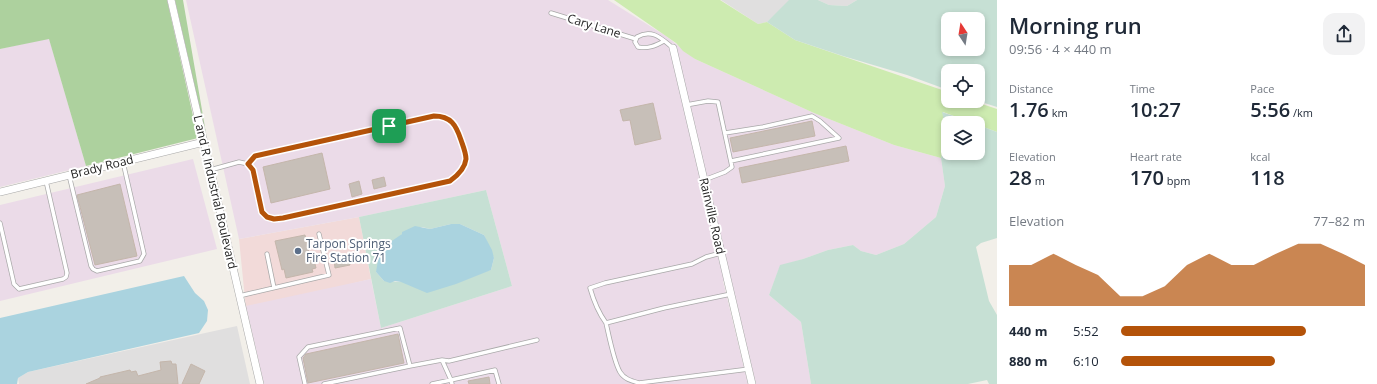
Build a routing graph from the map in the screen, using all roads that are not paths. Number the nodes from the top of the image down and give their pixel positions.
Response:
1 (171, 0) edge
2 (551, 13) dead end
3 (636, 39) junction
4 (664, 41) junction
5 (673, 48) joint
6 (686, 105) junction
7 (725, 133) junction
8 (204, 142) junction
9 (731, 161) junction
10 (123, 162) junction
11 (248, 164) junction
12 (210, 170) junction
13 (69, 175) junction
14 (46, 180) junction
15 (704, 180) junction
16 (0, 192) edge
17 (0, 223) edge
18 (319, 234) dead end
19 (721, 253) junction
20 (267, 254) dead end
21 (274, 288) junction
22 (731, 294) junction
23 (239, 296) junction
24 (606, 323) junction
25 (537, 340) dead end
26 (442, 360) junction
27 (410, 366) junction
28 (749, 369) junction
29 (451, 382) edge
30 (260, 384) edge
31 (305, 384) edge
32 (324, 384) edge
33 (432, 384) edge
34 (499, 384) edge
35 (752, 384) edge

1 - 8 street, L and R Industrial Boulevard
2 - 3 lane, Cary Lane
3 - 4 lane
3 - 4 lane
4 - 5 lane
5 - 6 street, Rainville Road
6 - 7 lane
6 - 15 street, Rainville Road
7 - 9 lane
7 - 9 lane
8 - 10 street, Brady Road
8 - 12 street, L and R Industrial Boulevard
9 - 15 lane
10 - 13 street, Brady Road
10 - 13 lane
11 - 11 lane
11 - 12 lane
12 - 23 street, L and R Industrial Boulevard
13 - 14 street, Brady Road
14 - 16 street, Brady Road
14 - 17 lane
15 - 19 street, Rainville Road
18 - 21 lane
19 - 22 street, Rainville Road
19 - 24 lane
20 - 21 lane
21 - 23 lane
22 - 24 lane
22 - 28 street, Rainville Road
23 - 30 street, L and R Industrial Boulevard
24 - 28 lane
25 - 26 lane
26 - 27 lane
26 - 29 lane
27 - 31 lane
27 - 32 lane
28 - 35 street, Rainville Road
29 - 33 lane
29 - 34 lane

